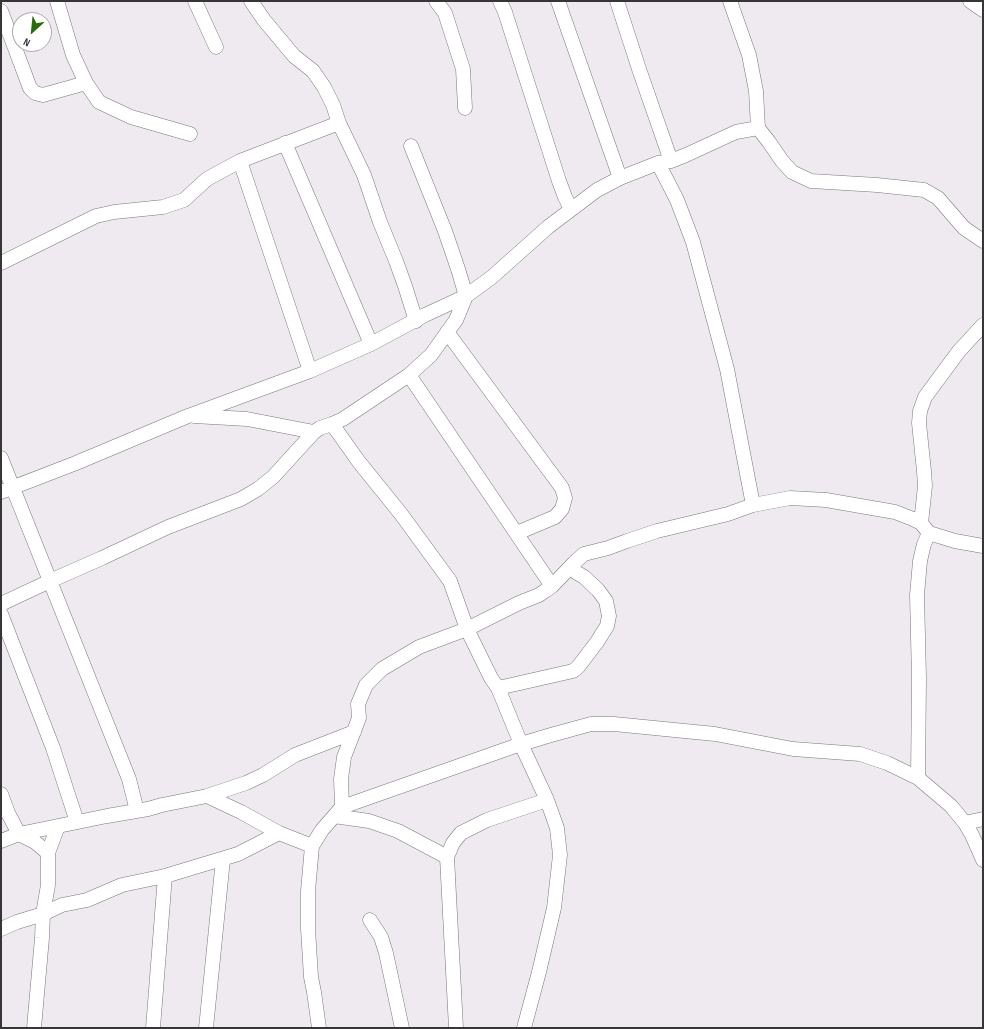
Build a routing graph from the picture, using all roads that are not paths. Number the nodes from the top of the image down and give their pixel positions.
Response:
1 (57, 1) edge
2 (195, 1) edge
3 (251, 1) edge
4 (436, 1) edge
5 (500, 1) edge
6 (558, 1) edge
7 (617, 1) edge
8 (730, 1) edge
9 (970, 1) edge
10 (983, 10) edge
11 (1, 11) edge
12 (216, 47) dead end
13 (86, 83) junction
14 (465, 108) dead end
15 (339, 123) junction
16 (758, 128) junction
17 (190, 134) dead end
18 (285, 143) junction
19 (411, 146) dead end
20 (240, 161) junction
21 (664, 162) junction
22 (620, 178) junction
23 (571, 209) junction
24 (983, 241) edge
25 (1, 263) edge
26 (466, 296) junction
27 (416, 321) junction
28 (983, 325) edge
29 (447, 332) junction
30 (371, 344) junction
31 (310, 371) junction
32 (409, 375) junction
33 (188, 416) junction
34 (332, 424) junction
35 (314, 432) junction
36 (1, 458) edge
37 (7, 490) edge
38 (753, 505) junction
39 (925, 528) junction
40 (517, 533) junction
41 (983, 546) edge
42 (569, 568) junction
43 (50, 581) junction
44 (552, 586) junction
45 (1, 604) edge
46 (1, 614) edge
47 (467, 629) junction
48 (498, 688) junction
49 (354, 732) junction
50 (521, 744) junction
51 (918, 778) junction
52 (1, 794) edge
53 (207, 796) junction
54 (547, 800) junction
55 (137, 811) junction
56 (338, 812) junction
57 (983, 820) edge
58 (77, 822) junction
59 (965, 823) junction
60 (58, 826) junction
61 (278, 833) junction
62 (19, 834) junction
63 (1, 841) edge
64 (312, 846) junction
65 (48, 853) junction
66 (447, 857) junction
67 (223, 859) junction
68 (983, 860) edge
69 (164, 876) junction
70 (42, 914) junction
71 (370, 920) dead end
72 (1, 928) edge
73 (34, 1028) edge
74 (153, 1028) edge
75 (206, 1028) edge
76 (319, 1028) edge
77 (402, 1028) edge
78 (456, 1028) edge
79 (524, 1028) edge

1 - 13 street
2 - 12 street
3 - 15 street
4 - 14 street
5 - 23 street
6 - 22 street
7 - 21 street
8 - 16 street
9 - 10 street
11 - 13 street
13 - 17 street
15 - 18 street
15 - 27 street
16 - 21 street
16 - 24 street
18 - 20 street
18 - 30 street
19 - 26 street
20 - 25 street
20 - 31 street
21 - 22 street
21 - 38 street
22 - 23 street
23 - 26 street
26 - 27 street
26 - 29 street
27 - 30 street
28 - 39 street
29 - 32 street
29 - 40 street
30 - 31 street
31 - 33 street
32 - 34 street
32 - 40 street
33 - 35 street
33 - 37 street
34 - 35 street
34 - 47 street
35 - 43 street
36 - 37 street
37 - 43 street
38 - 39 street
38 - 42 street
39 - 41 street
39 - 51 street
40 - 44 street
42 - 44 street
42 - 48 street
43 - 45 street
43 - 55 street
44 - 47 street
46 - 58 street
47 - 48 street
47 - 49 street
48 - 50 street
49 - 53 street
49 - 56 street
50 - 51 street
50 - 54 street
50 - 56 street
51 - 59 street
52 - 62 street
53 - 55 street
53 - 61 street
54 - 66 street
54 - 79 street
55 - 58 street
56 - 64 street
56 - 66 street
57 - 59 street
58 - 60 street
59 - 68 street
60 - 62 street
60 - 65 street
61 - 64 street
61 - 67 street
62 - 63 street
62 - 65 street
64 - 76 street
65 - 70 street
66 - 78 street
67 - 69 street
67 - 75 street
69 - 70 street
69 - 74 street
70 - 72 street
70 - 73 street
71 - 77 street

